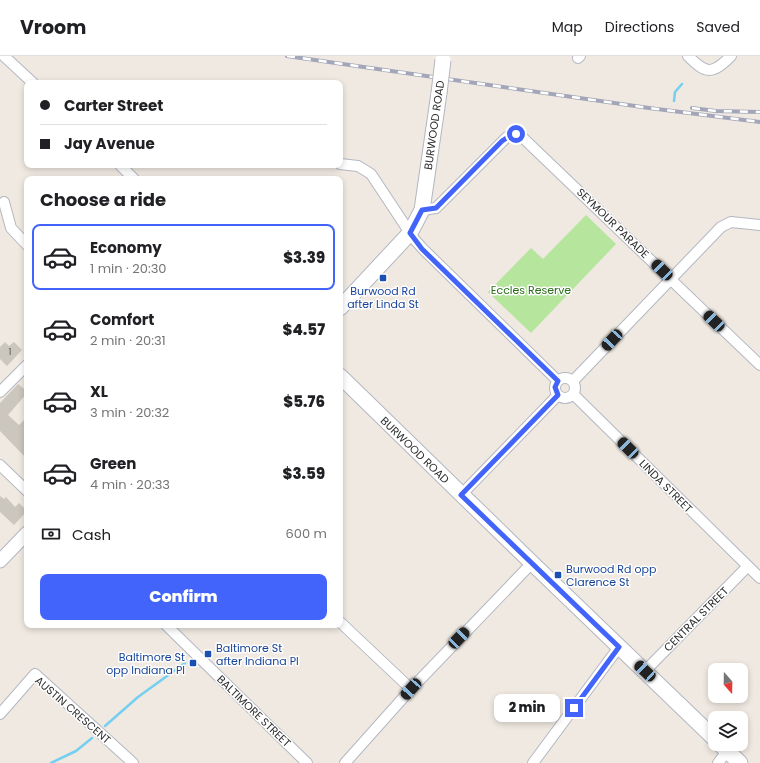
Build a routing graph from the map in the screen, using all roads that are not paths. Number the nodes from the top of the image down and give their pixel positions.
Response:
1 (4, 56) edge
2 (688, 56) edge
3 (730, 56) edge
4 (444, 58) edge
5 (29, 80) edge
6 (343, 164) edge
7 (123, 168) edge
8 (131, 176) edge
9 (4, 202) dead end
10 (422, 210) junction
11 (760, 225) edge
12 (410, 233) junction
13 (24, 242) edge
14 (670, 278) junction
15 (343, 305) edge
16 (760, 365) edge
17 (24, 368) edge
18 (343, 379) edge
19 (558, 381) junction
20 (573, 381) junction
21 (0, 392) edge
22 (573, 394) junction
23 (558, 395) junction
24 (0, 465) edge
25 (24, 488) edge
26 (461, 495) junction
27 (24, 536) edge
28 (0, 561) edge
29 (532, 563) junction
30 (748, 566) junction
31 (760, 578) edge
32 (343, 625) edge
33 (169, 628) edge
34 (619, 647) junction
35 (645, 671) junction
36 (411, 689) junction
37 (0, 714) edge
38 (708, 732) edge
39 (723, 751) edge
40 (727, 751) edge
41 (133, 763) edge
42 (307, 763) edge
43 (345, 763) edge
44 (533, 763) edge
45 (718, 763) edge
46 (740, 763) edge

1 - 5 street
2 - 3 street
4 - 10 main road, BURWOOD ROAD, bridge
6 - 12 street
7 - 8 street
9 - 13 street
10 - 12 main road, BURWOOD ROAD
10 - 14 street, SEYMOUR PARADE
11 - 14 street
12 - 15 main road, BURWOOD ROAD
12 - 19 street
14 - 16 street, SEYMOUR PARADE
14 - 20 street
17 - 21 street
18 - 26 main road, BURWOOD ROAD
19 - 20 street
19 - 23 street
20 - 22 street
22 - 23 street
22 - 30 street, LINDA STREET
23 - 26 street
24 - 25 street
26 - 29 main road, BURWOOD ROAD
27 - 28 street
29 - 34 main road, BURWOOD ROAD
29 - 36 street
30 - 31 street, LINDA STREET
30 - 35 street, CENTRAL STREET
32 - 36 street
33 - 42 street, BALTIMORE STREET
34 - 35 main road, BURWOOD ROAD
34 - 44 street
35 - 38 main road, BURWOOD ROAD
36 - 43 street
37 - 41 street, AUSTIN CRESCENT
39 - 45 street
40 - 46 main road

